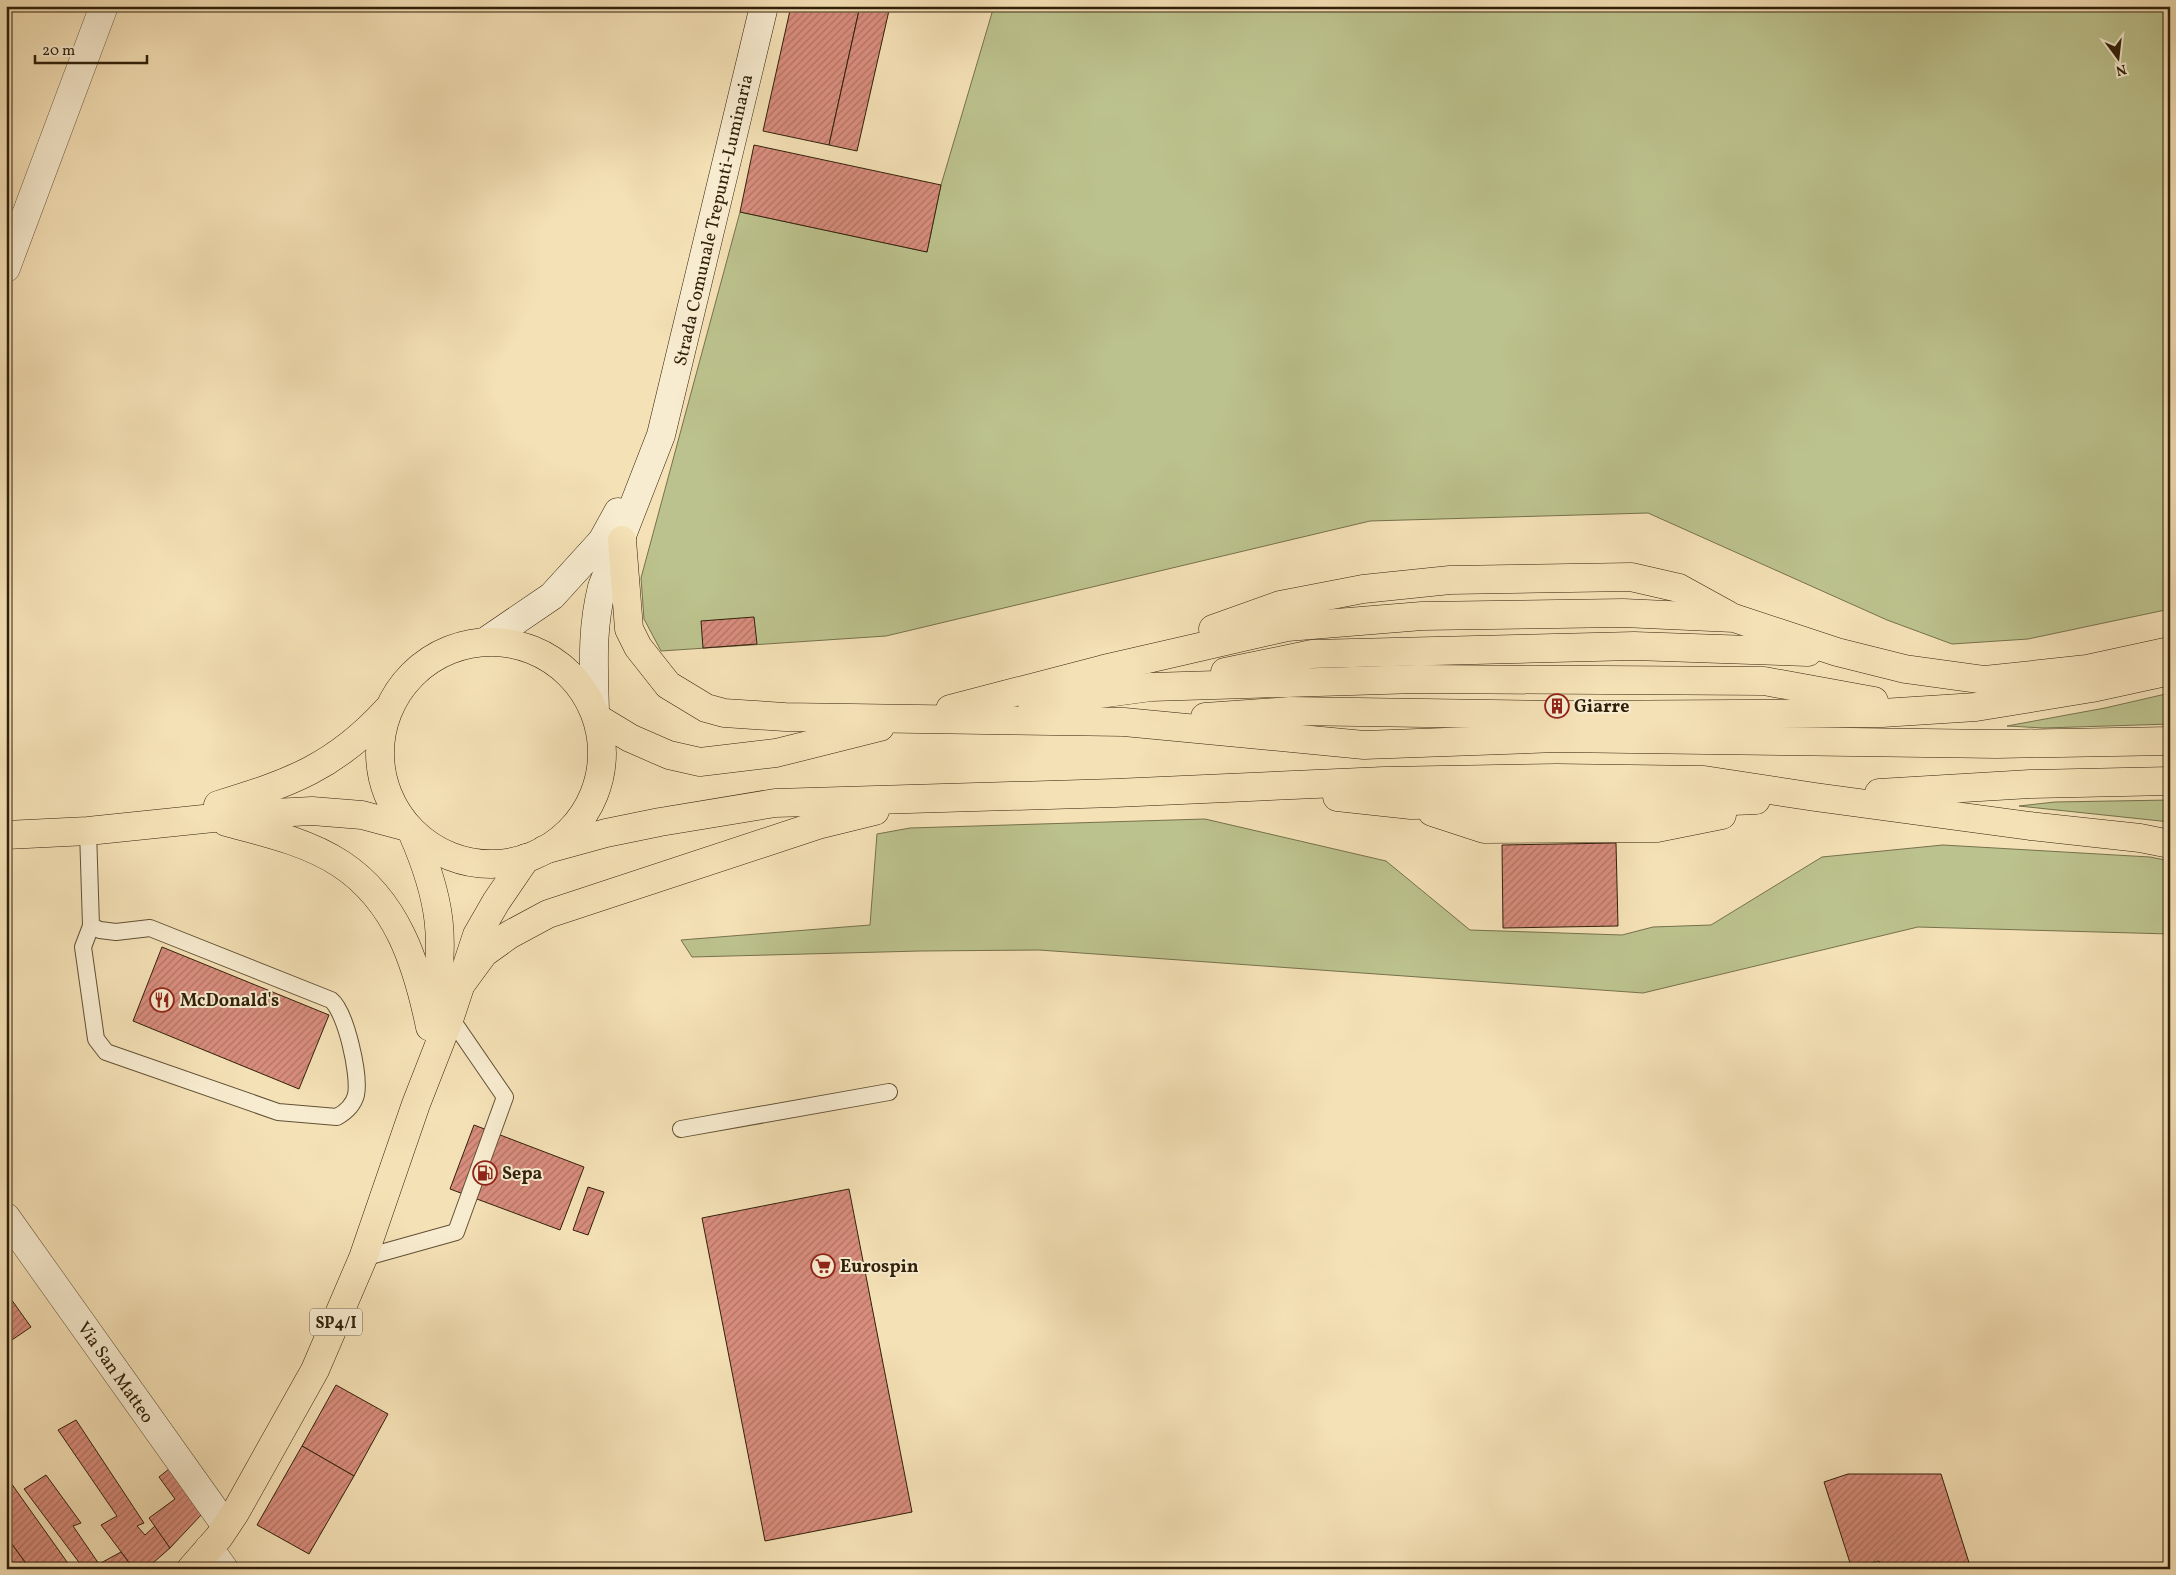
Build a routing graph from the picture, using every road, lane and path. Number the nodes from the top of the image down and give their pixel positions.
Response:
1 (104, 6) edge
2 (764, 6) edge
3 (6, 268) edge
4 (661, 435) junction
5 (622, 540) junction
6 (1734, 618) junction
7 (486, 641) junction
8 (2170, 651) edge
9 (1837, 652) junction
10 (1104, 669) junction
11 (2170, 671) edge
12 (1151, 687) junction
13 (388, 709) junction
14 (1925, 710) junction
15 (596, 715) junction
16 (1757, 715) junction
17 (920, 717) junction
18 (1124, 722) junction
19 (2170, 741) edge
20 (1997, 744) junction
21 (2170, 781) edge
22 (1249, 787) junction
23 (1815, 797) junction
24 (928, 798) junction
25 (210, 818) junction
26 (162, 823) junction
27 (410, 829) junction
28 (88, 831) junction
29 (6, 835) edge
30 (2170, 844) edge
31 (535, 854) junction
32 (91, 926) junction
33 (459, 987) junction
34 (440, 1022) junction
35 (889, 1092) dead end
36 (681, 1129) dead end
37 (6, 1217) edge
38 (364, 1258) junction
39 (226, 1526) junction
40 (216, 1558) edge
41 (191, 1569) edge

1 - 3 main road
2 - 4 main road, Strada Comunale Trepunti-Luminaria
4 - 5 main road
4 - 7 main road
5 - 15 main road
5 - 17 main road
6 - 9 main road
6 - 10 main road
6 - 10 main road
7 - 13 main road
7 - 15 main road
8 - 9 main road
9 - 12 main road
10 - 17 main road
11 - 14 main road
12 - 14 main road
12 - 17 main road
13 - 26 main road
13 - 27 main road
14 - 16 main road
15 - 17 main road
15 - 31 main road
16 - 18 main road
16 - 20 main road
17 - 18 main road
18 - 20 main road
19 - 20 main road
21 - 23 main road
22 - 23 main road
22 - 23 main road
22 - 24 main road
23 - 30 main road
24 - 31 main road
24 - 33 main road
25 - 26 main road
25 - 27 main road
25 - 34 main road
26 - 28 main road
27 - 31 main road
27 - 34 main road
28 - 29 main road
28 - 32 lane
31 - 33 main road
32 - 32 lane
33 - 34 main road
34 - 38 main road, SP4/I
34 - 38 lane
35 - 36 lane
37 - 39 main road, Via San Matteo
38 - 39 main road, SP4/I
39 - 40 main road
40 - 41 main road

